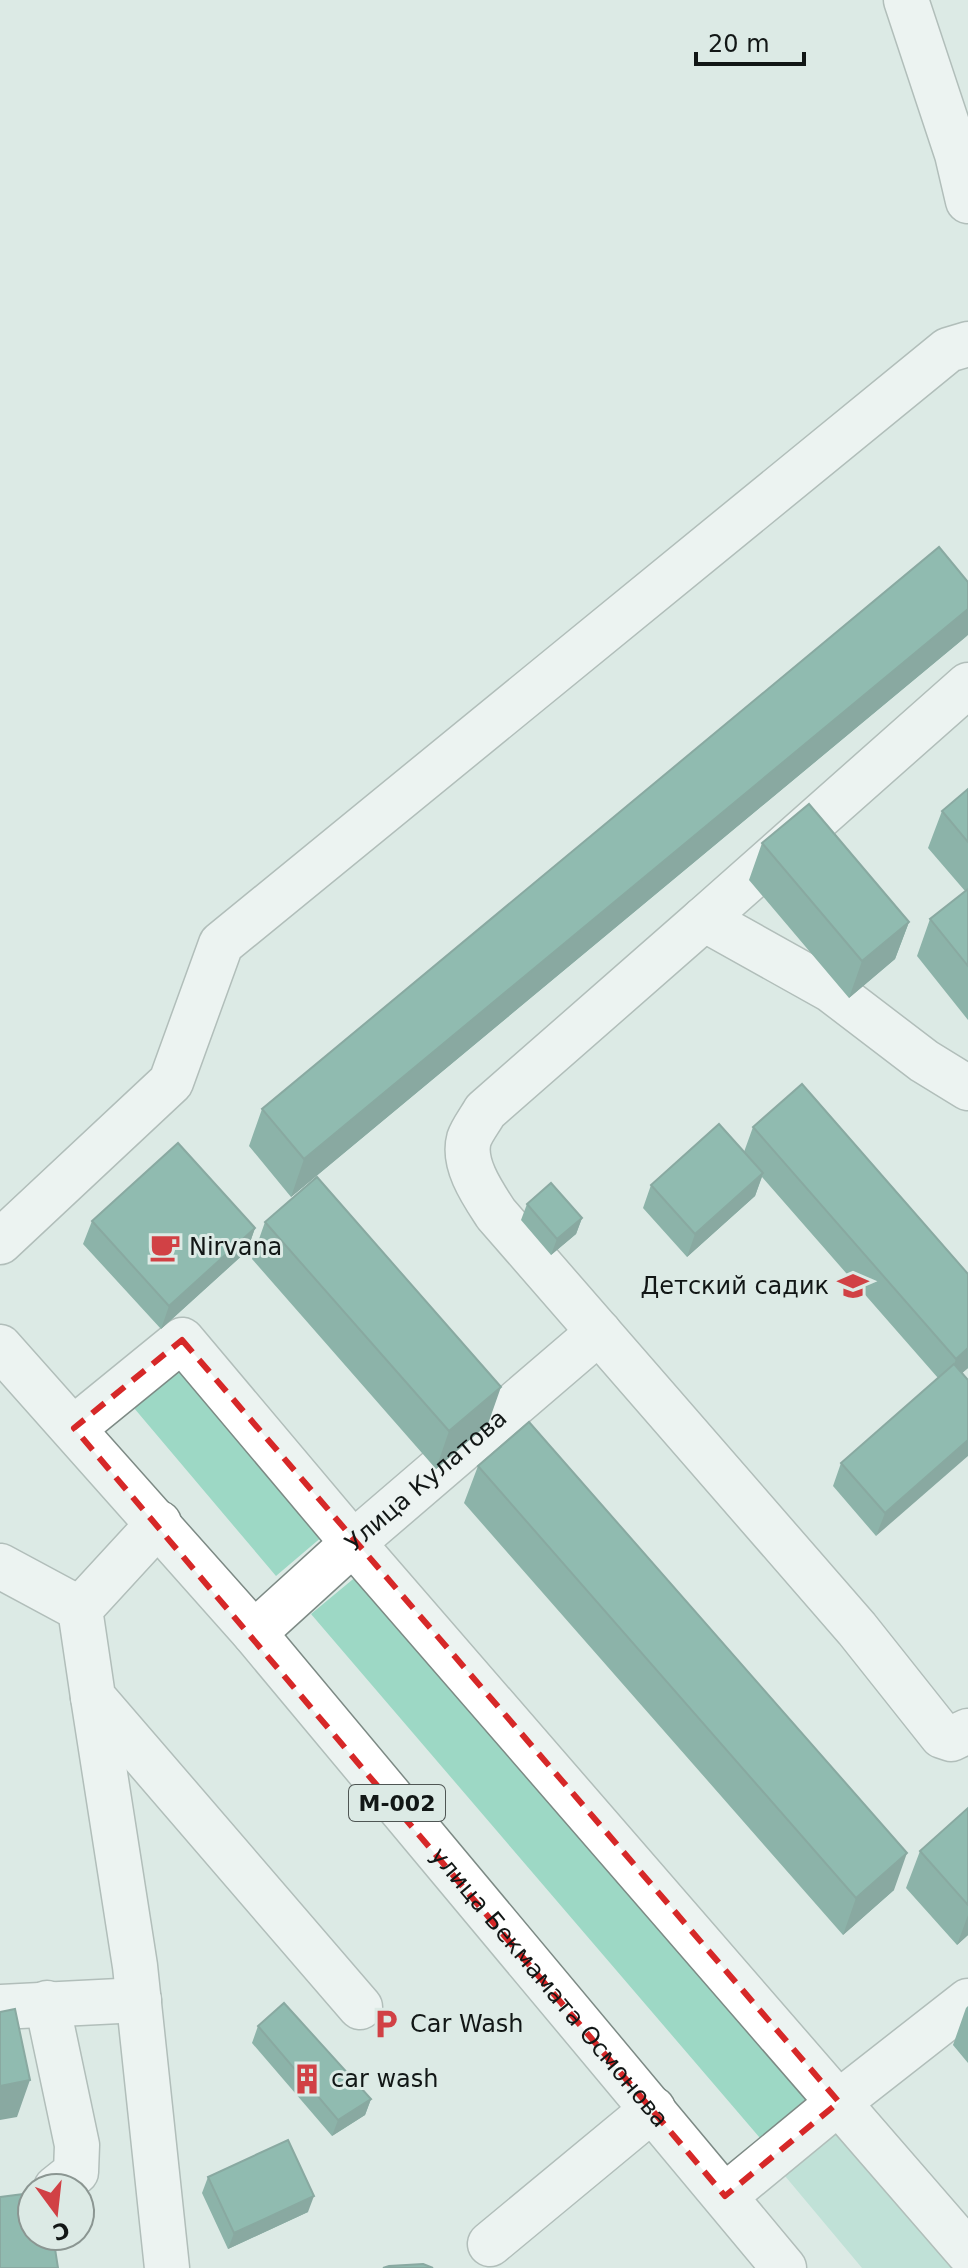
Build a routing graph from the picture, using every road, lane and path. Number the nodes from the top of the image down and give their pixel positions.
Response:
1 (906, 0) edge
2 (968, 201) edge
3 (968, 344) edge
4 (968, 685) edge
5 (704, 919) junction
6 (968, 1088) edge
7 (0, 1242) edge
8 (599, 1332) junction
9 (0, 1347) edge
10 (74, 1428) junction
11 (159, 1523) junction
12 (353, 1543) junction
13 (0, 1566) edge
14 (80, 1609) junction
15 (254, 1633) junction
16 (93, 1697) junction
17 (968, 1731) edge
18 (139, 2000) junction
19 (968, 2001) edge
20 (47, 2003) junction
21 (0, 2007) edge
22 (360, 2007) dead end
23 (839, 2102) junction
24 (653, 2109) junction
25 (76, 2172) edge
26 (725, 2196) junction
27 (490, 2244) dead end
28 (968, 2252) edge
29 (167, 2268) edge
30 (784, 2268) edge

1 - 2 main road
3 - 7 main road
4 - 5 main road
5 - 6 main road
5 - 8 main road
8 - 12 main road, Улица Кулатова
8 - 17 main road
9 - 10 main road, улица Бекмамата Осмонова / M-002
10 - 11 main road, улица Бекмамата Осмонова / M-002
10 - 12 main road
11 - 14 main road
11 - 15 main road, улица Бекмамата Осмонова / M-002
12 - 15 main road, Улица Кулатова
12 - 23 main road
13 - 14 main road
14 - 16 main road
15 - 24 main road, улица Бекмамата Осмонова / M-002
16 - 18 main road
16 - 22 main road
18 - 20 main road
18 - 29 main road
19 - 23 main road
20 - 21 main road
20 - 25 main road
23 - 26 main road
23 - 28 main road
24 - 26 main road, улица Бекмамата Осмонова / M-002
24 - 27 main road
26 - 30 main road, улица Бекмамата Осмонова / M-002

